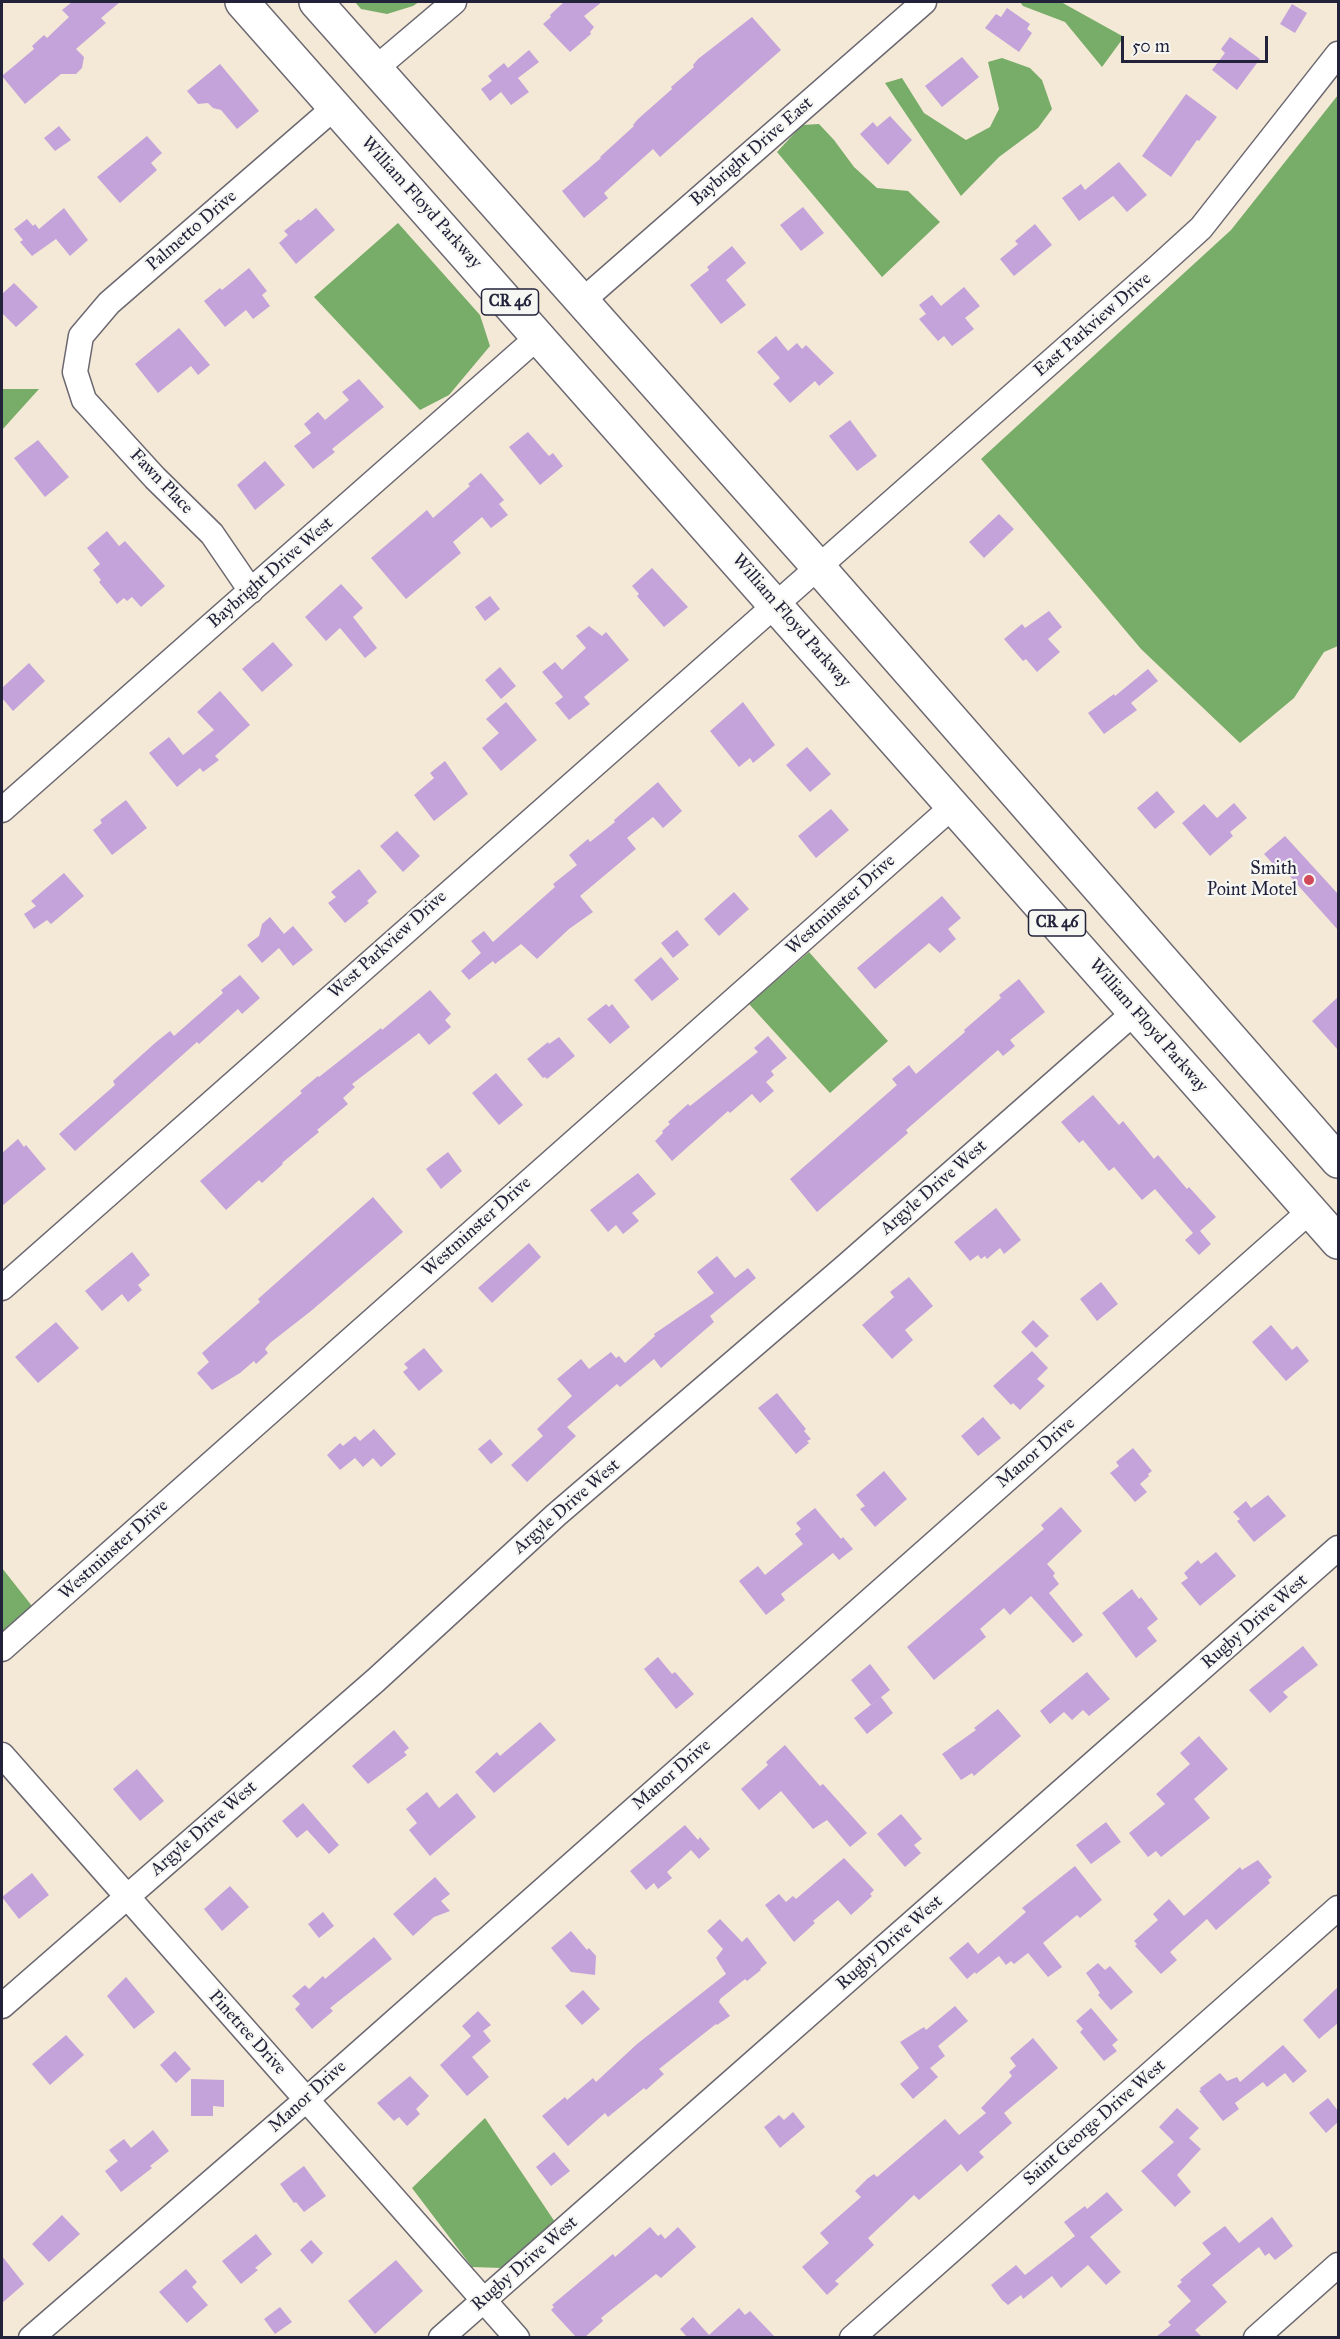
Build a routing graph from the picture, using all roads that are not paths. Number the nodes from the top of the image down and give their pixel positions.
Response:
1 (242, 2) edge
2 (316, 2) edge
3 (454, 2) edge
4 (924, 2) edge
5 (1338, 54) edge
6 (375, 69) junction
7 (335, 107) junction
8 (581, 302) junction
9 (539, 336) junction
10 (75, 372) joint
11 (818, 567) junction
12 (251, 591) junction
13 (776, 604) junction
14 (953, 806) junction
15 (2, 810) edge
16 (1136, 1011) junction
17 (1338, 1161) edge
18 (1311, 1210) junction
19 (1338, 1242) edge
20 (2, 1288) edge
21 (1338, 1548) edge
22 (2, 1649) edge
23 (2, 1755) edge
24 (126, 1897) junction
25 (1338, 1908) edge
26 (2, 2006) edge
27 (306, 2100) junction
28 (1338, 2265) edge
29 (484, 2300) junction
30 (31, 2337) edge
31 (441, 2337) edge
32 (517, 2337) edge
33 (852, 2337) edge
34 (1256, 2337) edge

1 - 7 highway, William Floyd Parkway / CR 46
2 - 6 highway, CR 46
3 - 6 street
4 - 8 street, Baybright Drive East
5 - 11 street, East Parkview Drive
6 - 8 highway, CR 46
7 - 9 highway, William Floyd Parkway / CR 46
7 - 10 street, Palmetto Drive
8 - 11 highway, CR 46
9 - 12 street, Baybright Drive West
9 - 13 highway, William Floyd Parkway / CR 46
10 - 12 street, Fawn Place
11 - 13 street, East Parkview Drive
11 - 17 highway, CR 46
12 - 15 street, Baybright Drive West
13 - 14 highway, William Floyd Parkway / CR 46
13 - 20 street, West Parkview Drive
14 - 16 highway, William Floyd Parkway / CR 46
14 - 22 street, Westminster Drive
16 - 18 highway, William Floyd Parkway / CR 46
16 - 24 street, Argyle Drive West
18 - 19 highway, William Floyd Parkway / CR 46
18 - 27 street, Manor Drive
21 - 29 street, Rugby Drive West
23 - 24 street, Pinetree Drive
24 - 26 street, Argyle Drive West
24 - 27 street, Pinetree Drive
25 - 33 street, Saint George Drive West
27 - 29 street, Pinetree Drive
27 - 30 street, Manor Drive
28 - 34 street
29 - 31 street, Rugby Drive West
29 - 32 street, Pinetree Drive

